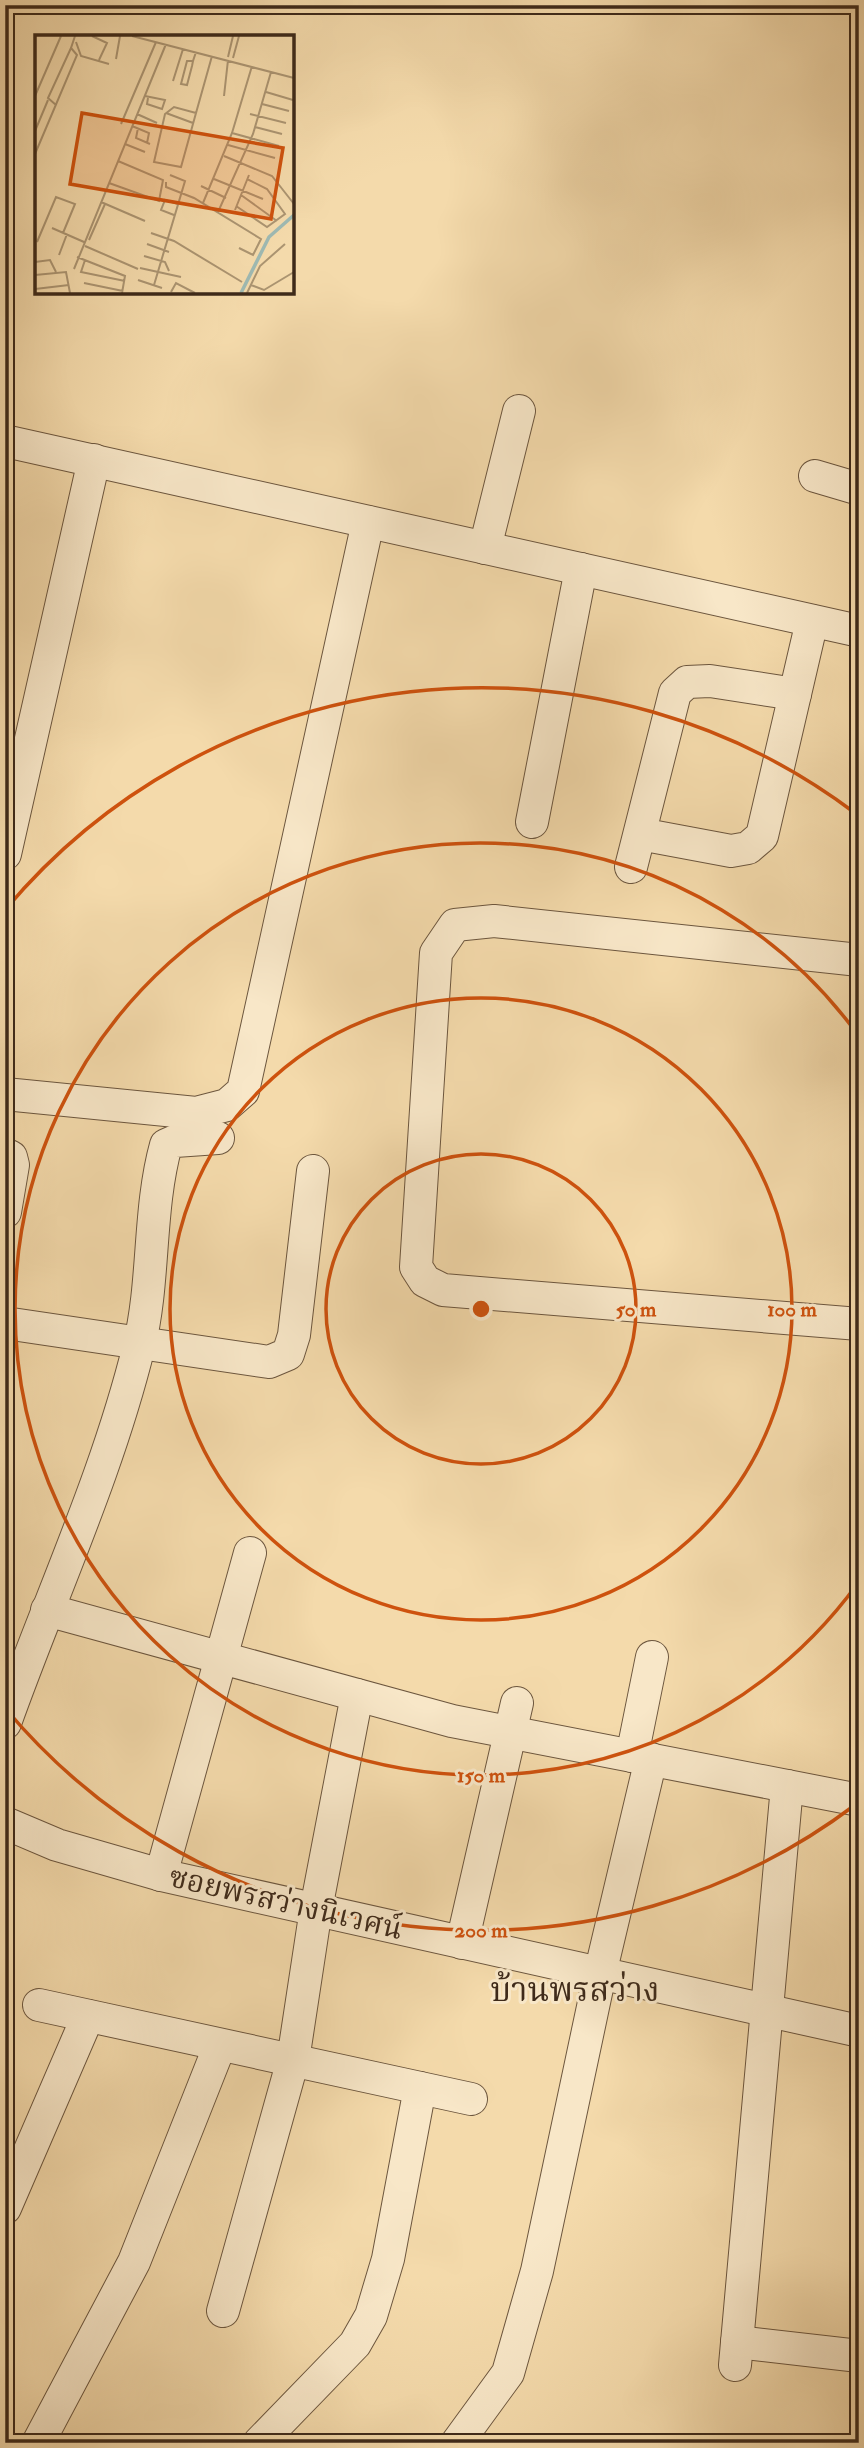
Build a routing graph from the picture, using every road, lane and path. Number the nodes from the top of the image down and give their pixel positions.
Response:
1 (519, 411) dead end
2 (5, 441) edge
3 (94, 460) junction
4 (815, 477) dead end
5 (859, 489) edge
6 (368, 522) junction
7 (485, 548) junction
8 (581, 569) junction
9 (812, 621) junction
10 (859, 631) edge
11 (795, 694) junction
12 (532, 822) dead end
13 (640, 834) junction
14 (5, 855) edge
15 (631, 867) dead end
16 (859, 960) edge
17 (5, 1094) edge
18 (218, 1138) dead end
19 (5, 1154) edge
20 (313, 1171) dead end
21 (5, 1212) edge
22 (5, 1323) edge
23 (859, 1324) edge
24 (140, 1344) junction
25 (250, 1553) dead end
26 (47, 1610) junction
27 (652, 1657) dead end
28 (221, 1658) junction
29 (357, 1695) junction
30 (513, 1718) junction
31 (5, 1723) edge
32 (641, 1758) junction
33 (787, 1786) junction
34 (859, 1800) edge
35 (5, 1823) edge
36 (161, 1875) junction
37 (316, 1909) junction
38 (462, 1943) junction
39 (600, 1974) junction
40 (39, 2005) dead end
41 (768, 2011) junction
42 (88, 2016) junction
43 (859, 2031) edge
44 (220, 2045) junction
45 (293, 2060) junction
46 (420, 2088) junction
47 (471, 2099) dead end
48 (5, 2208) edge
49 (223, 2311) dead end
50 (859, 2356) edge
51 (37, 2443) edge
52 (259, 2443) edge
53 (457, 2443) edge

1 - 7 street
2 - 3 street
3 - 6 street
3 - 14 street
4 - 5 street
6 - 7 street
6 - 17 street
7 - 8 street
8 - 9 street
8 - 12 street
9 - 10 street
9 - 11 street
11 - 13 street
11 - 13 street
13 - 15 street
16 - 23 street
18 - 24 street
19 - 21 street
20 - 24 street
22 - 24 street
24 - 26 street
25 - 28 street
26 - 28 street
26 - 31 street
27 - 32 street
28 - 29 street
28 - 36 street
29 - 30 street
29 - 37 street
30 - 32 street
30 - 38 street
32 - 33 street
32 - 39 street
33 - 34 street
33 - 41 street
35 - 36 street, ซอยพรสว่างนิเวศน์
36 - 37 street, ซอยพรสว่างนิเวศน์
37 - 38 street, ซอยพรสว่างนิเวศน์
37 - 45 street
38 - 39 street, ซอยพรสว่างนิเวศน์
39 - 41 street, ซอยพรสว่างนิเวศน์
39 - 53 street
40 - 42 street
41 - 43 street, ซอยพรสว่างนิเวศน์
41 - 50 street
42 - 44 street
42 - 48 street
44 - 45 street
44 - 51 street
45 - 46 street
45 - 49 street
46 - 47 street
46 - 52 street

